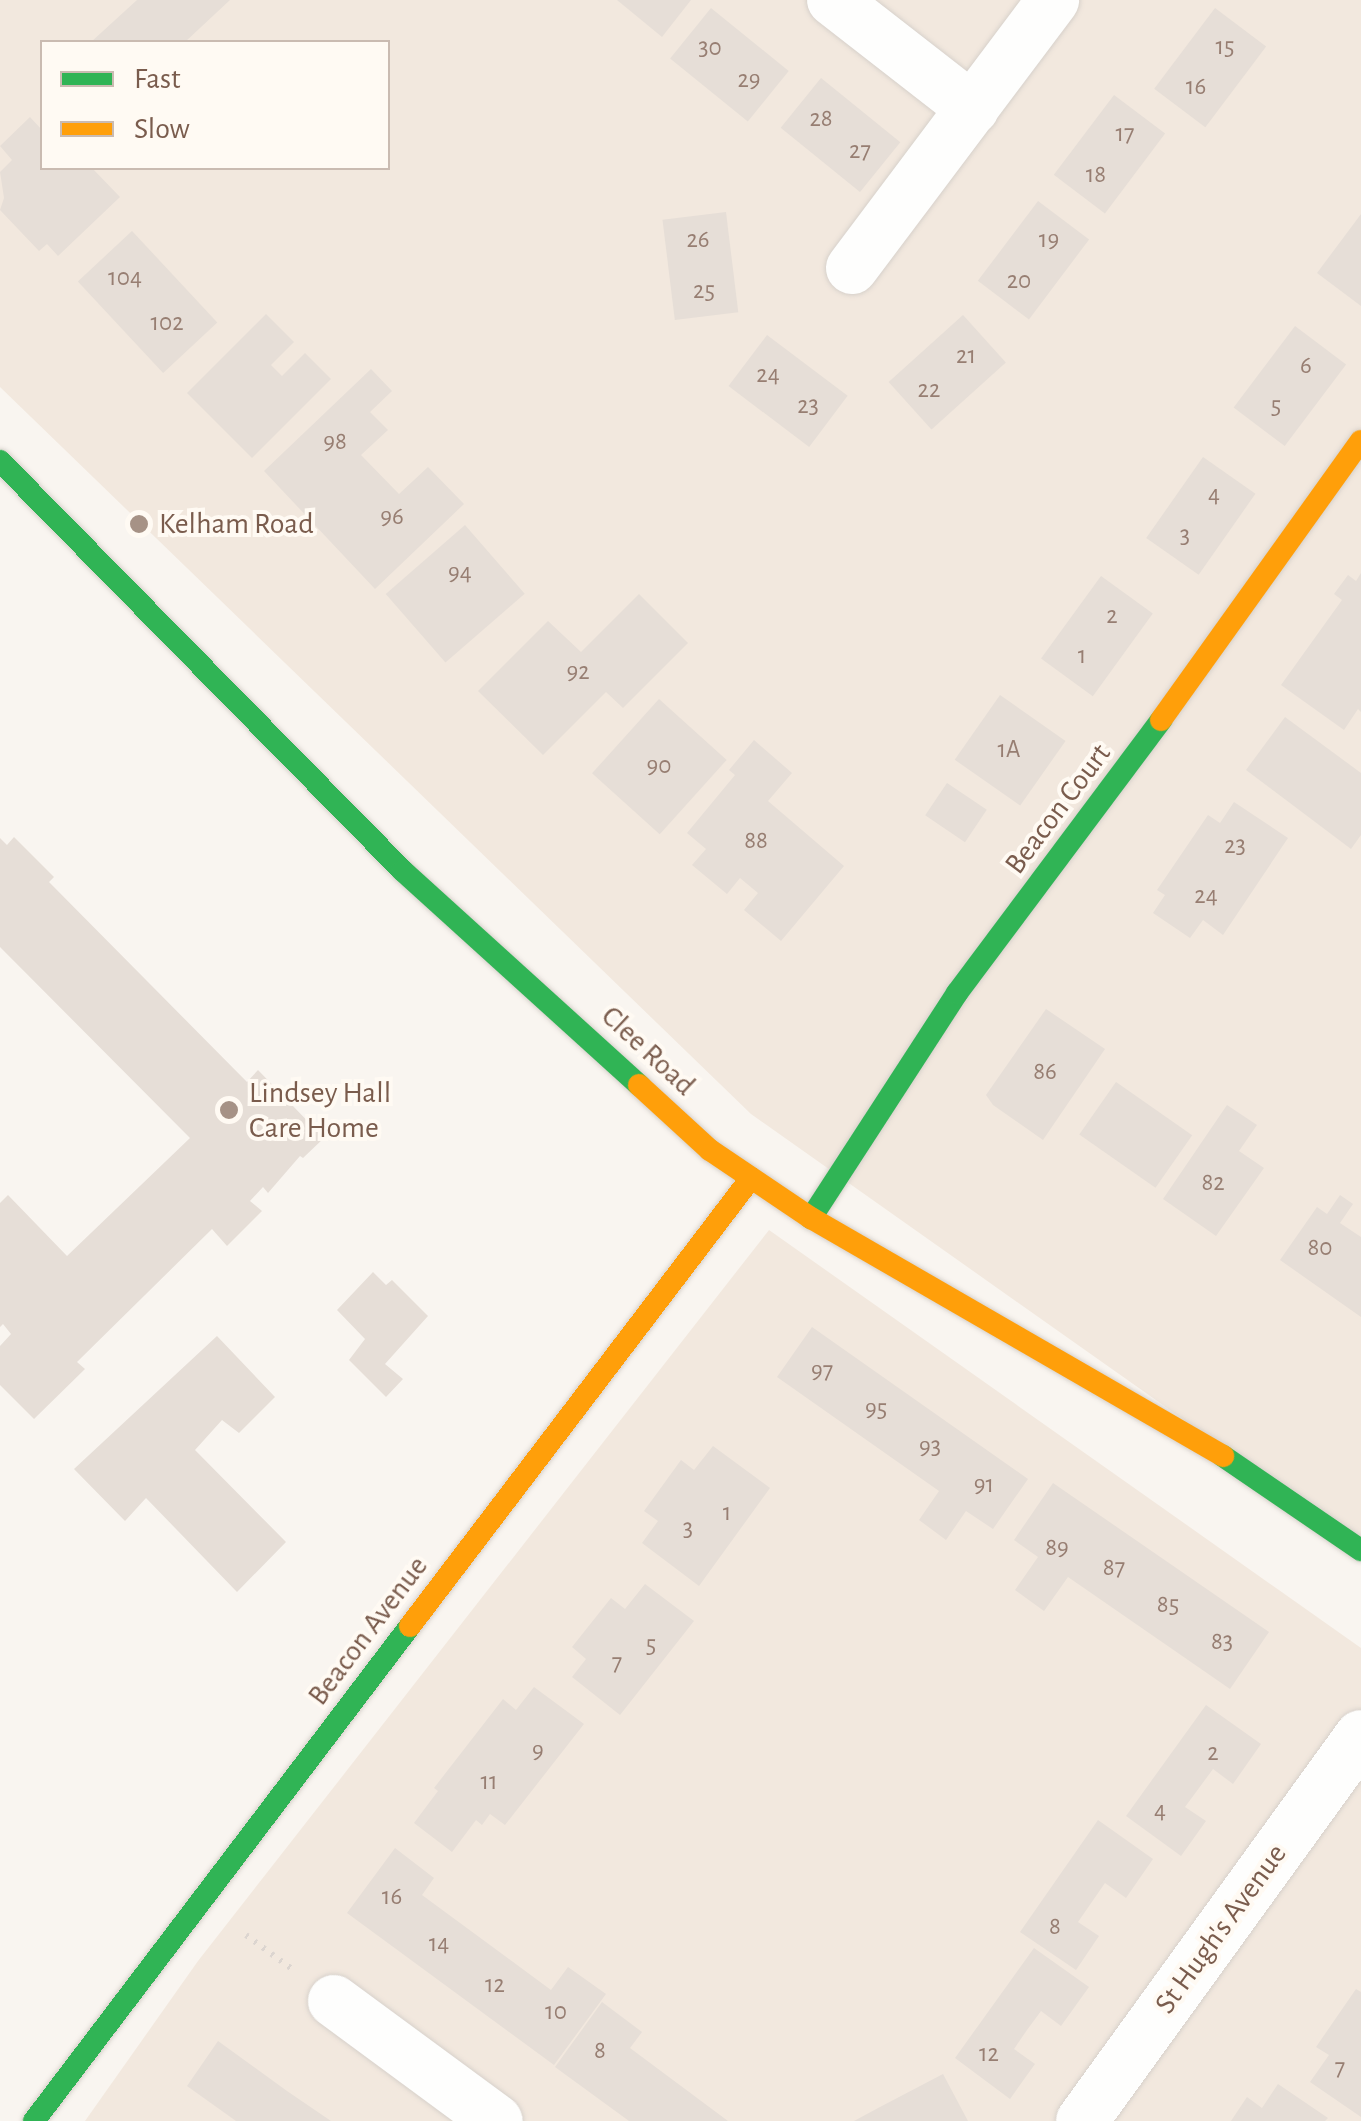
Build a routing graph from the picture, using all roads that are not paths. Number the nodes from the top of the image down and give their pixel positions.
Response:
1 (833, 0) edge
2 (1053, 0) edge
3 (973, 109) junction
4 (852, 268) dead end
5 (1361, 442) edge
6 (0, 461) edge
7 (751, 1178) junction
8 (811, 1218) junction
9 (1361, 1550) edge
10 (1361, 1736) edge
11 (334, 2001) road end
12 (34, 2121) edge
13 (497, 2121) edge
14 (1082, 2121) edge

1 - 3 street
2 - 3 street
3 - 4 street
5 - 8 street, Beacon Court
6 - 7 street, Clee Road
7 - 8 street, Clee Road
7 - 12 street, Beacon Avenue
8 - 9 street, Clee Road
10 - 14 street, St Hugh's Avenue
11 - 13 street

